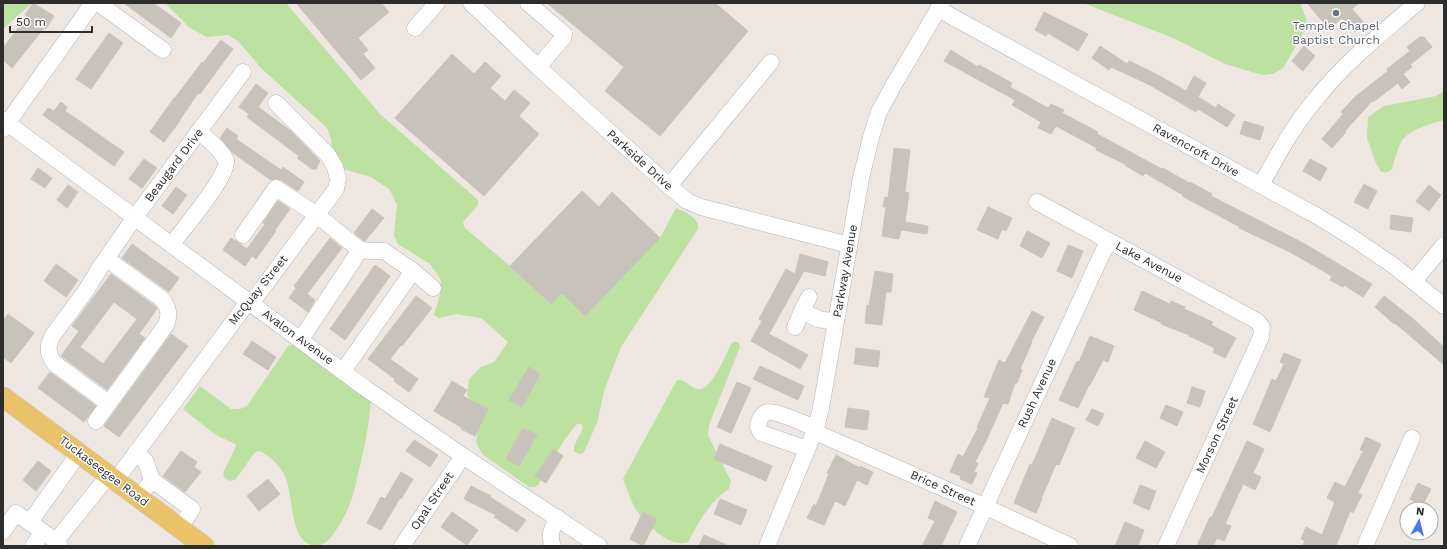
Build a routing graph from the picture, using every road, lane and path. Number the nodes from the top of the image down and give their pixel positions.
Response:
1 (93, 3) edge
2 (98, 3) edge
3 (437, 3) edge
4 (528, 3) edge
5 (1417, 3) edge
6 (481, 6) edge
7 (940, 6) edge
8 (415, 28) dead end
9 (163, 50) dead end
10 (771, 62) dead end
11 (538, 67) junction
12 (243, 72) dead end
13 (276, 103) dead end
14 (4, 124) edge
15 (199, 131) junction
16 (668, 186) junction
17 (1261, 186) junction
18 (1037, 202) dead end
19 (317, 215) junction
20 (136, 217) junction
21 (243, 235) dead end
22 (1108, 241) junction
23 (172, 244) junction
24 (849, 245) junction
25 (1444, 245) edge
26 (360, 250) junction
27 (107, 259) junction
28 (413, 271) junction
29 (1414, 281) junction
30 (432, 288) dead end
31 (810, 297) dead end
32 (250, 302) junction
33 (1444, 306) edge
34 (802, 311) junction
35 (836, 322) junction
36 (1260, 323) joint
37 (795, 327) dead end
38 (301, 339) junction
39 (343, 371) junction
40 (3, 397) edge
41 (108, 403) junction
42 (96, 420) dead end
43 (815, 430) junction
44 (1412, 438) dead end
45 (807, 449) junction
46 (136, 452) junction
47 (79, 453) junction
48 (463, 456) junction
49 (112, 477) junction
50 (152, 480) junction
51 (139, 497) junction
52 (986, 508) junction
53 (558, 518) junction
54 (36, 527) junction
55 (180, 528) junction
56 (3, 531) edge
57 (58, 544) edge
58 (32, 546) edge
59 (204, 546) edge
60 (402, 546) edge
61 (553, 546) edge
62 (599, 546) edge
63 (767, 546) edge
64 (968, 546) edge
65 (1070, 546) edge
66 (1166, 546) edge
67 (1365, 546) edge

1 - 14 street
2 - 9 street
3 - 8 street
4 - 11 street
5 - 17 street
6 - 11 street, Parkside Drive
7 - 17 street, Ravencroft Drive
7 - 24 street, Parkway Avenue
10 - 16 street
11 - 16 street, Parkside Drive
12 - 15 street, Beaugard Drive
13 - 19 street, McQuay Street
14 - 20 street, Avalon Avenue
15 - 20 street, Beaugard Drive
15 - 23 street
16 - 24 street, Parkside Drive
17 - 29 street, Ravencroft Drive
18 - 22 street, Lake Avenue
19 - 21 street
19 - 26 street
19 - 32 street, McQuay Street
20 - 23 street, Avalon Avenue
20 - 27 street, Beaugard Drive
22 - 36 street, Lake Avenue
22 - 52 street, Rush Avenue
23 - 32 street, Avalon Avenue
24 - 35 street, Parkway Avenue
25 - 29 street
26 - 28 street
26 - 38 street
27 - 41 street, Beaugard Drive
27 - 41 street
28 - 30 street
28 - 39 street
29 - 33 street, Ravencroft Drive
31 - 34 street
32 - 38 street, Avalon Avenue
32 - 46 street, McQuay Street
34 - 35 street
34 - 37 street
35 - 43 street, Parkway Avenue
36 - 66 street, Morson Street
38 - 39 street, Avalon Avenue
39 - 48 street, Avalon Avenue
40 - 47 main road, Tuckaseegee Road
41 - 42 street
43 - 45 street, Parkway Avenue
43 - 45 street, Brice Street
43 - 52 street, Brice Street
44 - 67 street
45 - 63 street, Parkway Avenue
46 - 49 street, McQuay Street
46 - 50 street
47 - 49 main road, Tuckaseegee Road
47 - 54 street
48 - 53 street, Avalon Avenue
48 - 60 street, Opal Street
49 - 51 main road, Tuckaseegee Road
49 - 57 street, McQuay Street
50 - 51 street
50 - 55 street
51 - 55 main road, Tuckaseegee Road
52 - 64 street, Rush Avenue
52 - 65 street, Brice Street
53 - 61 street
53 - 62 street, Avalon Avenue
54 - 56 street
54 - 57 street
54 - 58 street
55 - 59 main road, Tuckaseegee Road

